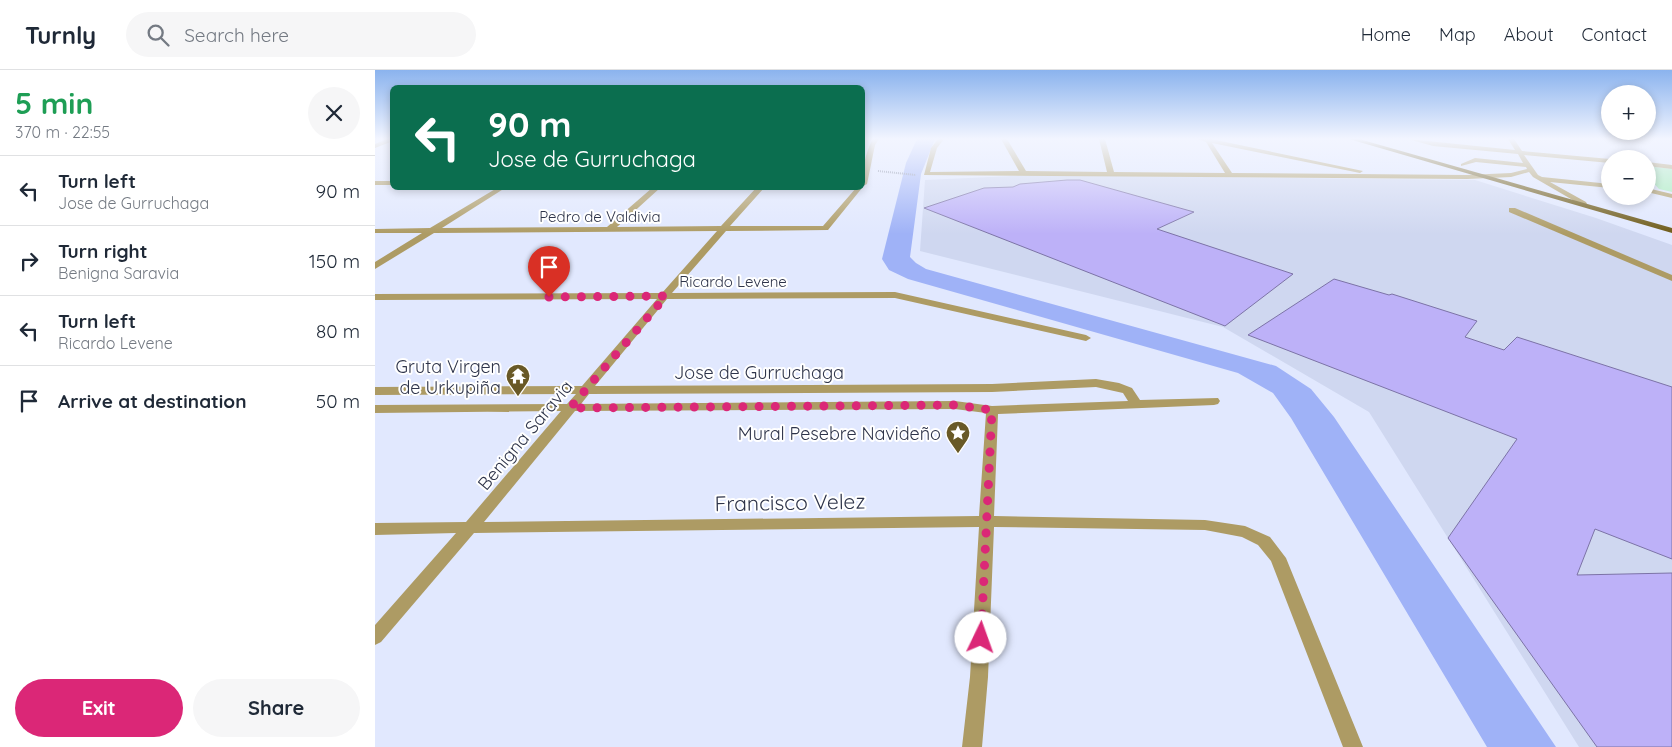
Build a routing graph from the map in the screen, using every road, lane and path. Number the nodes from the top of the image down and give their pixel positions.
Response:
1 (926, 171) edge
2 (1110, 171) edge
3 (1227, 171) edge
4 (1351, 171) edge
5 (1465, 171) edge
6 (1483, 171) edge
7 (1506, 171) edge
8 (1518, 171) edge
9 (1531, 171) edge
10 (892, 172) dead end
11 (1024, 172) joint
12 (1492, 173) junction
13 (1111, 174) junction
14 (917, 175) dead end
15 (1231, 176) junction
16 (1484, 176) junction
17 (1504, 176) junction
18 (1382, 177) junction
19 (1538, 179) junction
20 (375, 183) edge
21 (390, 183) edge
22 (1601, 185) edge
23 (498, 190) edge
24 (654, 190) edge
25 (759, 190) edge
26 (857, 190) edge
27 (1656, 192) edge
28 (1672, 196) edge
29 (1583, 204) junction
30 (1512, 210) dead end
31 (610, 229) junction
32 (725, 229) junction
33 (432, 230) junction
34 (375, 231) edge
35 (1672, 231) edge
36 (375, 266) edge
37 (1672, 278) edge
38 (666, 296) junction
39 (375, 297) edge
40 (1086, 338) dead end
41 (375, 391) edge
42 (584, 391) junction
43 (1214, 400) dead end
44 (1135, 403) junction
45 (570, 408) junction
46 (375, 409) edge
47 (992, 410) junction
48 (988, 521) junction
49 (470, 528) junction
50 (375, 529) edge
51 (375, 637) edge
52 (972, 747) edge
53 (1353, 747) edge

1 - 11 street
2 - 13 street
3 - 15 street
4 - 18 street
5 - 16 main road
6 - 12 main road
7 - 12 street
8 - 17 street
9 - 19 street
10 - 14 path
11 - 13 street
12 - 16 street
12 - 17 main road
13 - 15 street
15 - 18 street
16 - 17 street
16 - 18 street
16 - 29 main road
17 - 29 main road
19 - 22 street
19 - 29 street
20 - 21 street
23 - 33 street
24 - 31 street
25 - 32 street, Benigna Saravia
26 - 32 street, Pedro de Valdivia
27 - 28 street
29 - 35 main road
30 - 37 street
31 - 32 street, Pedro de Valdivia
31 - 33 street, Pedro de Valdivia
32 - 38 street, Benigna Saravia
33 - 34 street, Pedro de Valdivia
33 - 36 street
38 - 39 street, Ricardo Levene
38 - 40 street, Ricardo Levene
38 - 42 street, Benigna Saravia
41 - 42 street, Jose de Gurruchaga
42 - 44 street, Jose de Gurruchaga
42 - 45 street, Benigna Saravia
43 - 44 street, Jose de Gurruchaga
44 - 47 street, Jose de Gurruchaga
45 - 46 street, Jose de Gurruchaga
45 - 47 street, Jose de Gurruchaga
45 - 49 street, Benigna Saravia
47 - 48 street
48 - 49 street, Francisco Velez
48 - 52 street
48 - 53 street, Francisco Velez
49 - 50 street, Francisco Velez
49 - 51 street, Benigna Saravia

